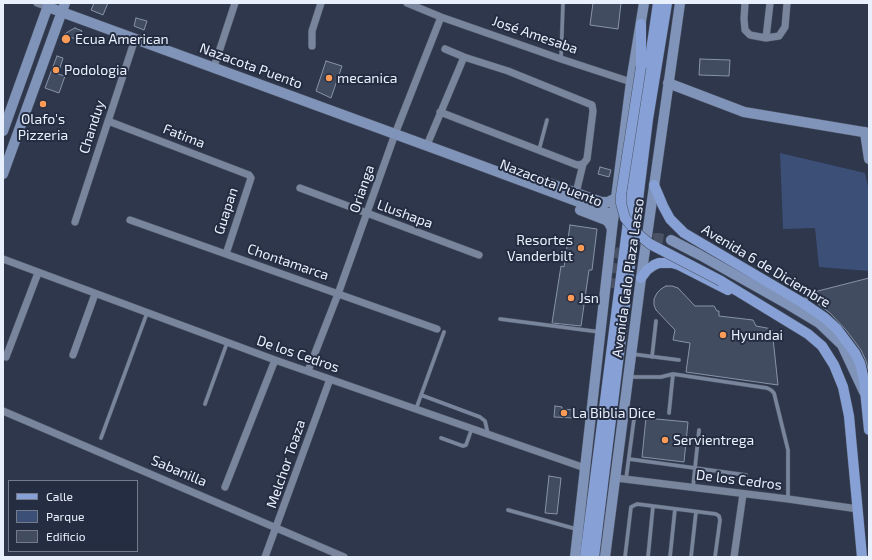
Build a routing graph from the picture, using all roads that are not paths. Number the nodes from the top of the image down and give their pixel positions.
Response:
1 (37, 3) edge
2 (235, 3) edge
3 (321, 3) edge
4 (407, 3) edge
5 (563, 3) edge
6 (644, 3) edge
7 (658, 3) edge
8 (666, 3) edge
9 (680, 3) edge
10 (746, 3) edge
11 (770, 3) edge
12 (788, 3) edge
13 (49, 5) edge
14 (63, 8) edge
15 (441, 16) junction
16 (640, 24) junction
17 (766, 38) junction
18 (135, 39) junction
19 (312, 46) dead end
20 (445, 49) dead end
21 (464, 57) junction
22 (561, 59) junction
23 (214, 67) junction
24 (631, 82) junction
25 (668, 83) junction
26 (440, 112) junction
27 (108, 120) junction
28 (547, 120) dead end
29 (3, 131) edge
30 (867, 133) edge
31 (395, 134) junction
32 (427, 145) junction
33 (539, 150) junction
34 (456, 156) junction
35 (869, 158) edge
36 (583, 164) junction
37 (3, 174) edge
38 (250, 176) joint
39 (654, 185) junction
40 (300, 188) dead end
41 (576, 193) junction
42 (616, 198) junction
43 (606, 212) dead end
44 (367, 214) junction
45 (130, 220) dead end
46 (75, 222) dead end
47 (612, 229) junction
48 (671, 240) tunnel mouth
49 (226, 254) junction
50 (479, 254) dead end
51 (3, 259) edge
52 (38, 273) junction
53 (640, 278) junction
54 (611, 288) tunnel mouth
55 (811, 291) dead end
56 (95, 294) junction
57 (338, 294) junction
58 (754, 301) junction
59 (803, 303) junction
60 (148, 313) junction
61 (500, 319) dead end
62 (656, 321) dead end
63 (440, 330) joint
64 (600, 332) junction
65 (227, 342) junction
66 (631, 354) junction
67 (73, 355) dead end
68 (6, 357) dead end
69 (652, 357) junction
70 (275, 360) junction
71 (679, 360) dead end
72 (308, 372) junction
73 (673, 374) junction
74 (628, 377) junction
75 (330, 379) junction
76 (421, 395) junction
77 (866, 396) junction
78 (593, 403) junction
79 (205, 404) dead end
80 (416, 409) junction
81 (3, 410) edge
82 (669, 413) dead end
83 (634, 419) dead end
84 (472, 428) junction
85 (699, 430) dead end
86 (869, 430) edge
87 (489, 434) junction
88 (101, 438) dead end
89 (441, 438) dead end
90 (629, 459) junction
91 (586, 468) junction
92 (695, 468) junction
93 (746, 475) dead end
94 (621, 479) junction
95 (225, 487) dead end
96 (693, 487) junction
97 (743, 494) junction
98 (788, 499) junction
99 (653, 506) junction
100 (675, 509) junction
101 (858, 509) junction
102 (508, 510) dead end
103 (696, 512) junction
104 (277, 528) junction
105 (578, 530) junction
106 (265, 557) edge
107 (344, 557) edge
108 (575, 557) edge
109 (585, 557) edge
110 (594, 557) edge
111 (605, 557) edge
112 (625, 557) edge
113 (648, 557) edge
114 (670, 557) edge
115 (691, 557) edge
116 (715, 557) edge
117 (734, 557) edge
118 (862, 557) edge

1 - 13 street, Nazacota Puento
2 - 23 street
3 - 19 street
4 - 15 street, José Amesaba
5 - 22 lane
6 - 16 main road, Avenida Galo Plaza Lasso
7 - 109 main road, Avenida Galo Plaza Lasso
8 - 110 main road, Avenida Galo Plaza Lasso
9 - 25 main road, Avenida Galo Plaza Lasso
10 - 17 street
11 - 17 street
12 - 17 street
13 - 14 main road, Nazacota Puento
13 - 29 main road
14 - 18 main road, Nazacota Puento
14 - 37 main road
15 - 22 street, José Amesaba
15 - 31 street, Orianga
16 - 24 main road, Avenida Galo Plaza Lasso
16 - 58 main road, bridge
18 - 23 main road, Nazacota Puento
18 - 27 street, Chanduy
20 - 21 street
21 - 26 street
21 - 36 street
22 - 24 street, José Amesaba
23 - 31 main road, Nazacota Puento
24 - 42 main road, Avenida Galo Plaza Lasso
25 - 30 main road
25 - 39 main road, Avenida Galo Plaza Lasso
26 - 32 street
26 - 33 street
27 - 38 street, Fatima
27 - 46 street, Chanduy
28 - 33 lane
30 - 35 main road
31 - 32 main road, Nazacota Puento
31 - 44 street, Orianga
32 - 34 main road, Nazacota Puento
33 - 36 street
34 - 41 main road
34 - 43 main road, Nazacota Puento
34 - 47 main road, Nazacota Puento
36 - 41 street
38 - 49 street, Guapan
39 - 53 main road, Avenida Galo Plaza Lasso
39 - 59 main road, Avenida 6 de Diciembre
40 - 44 street, Llushapa
41 - 42 main road
42 - 47 main road, Avenida Galo Plaza Lasso
44 - 50 street, Llushapa
44 - 57 street, Orianga
45 - 49 street, Chontamarca
47 - 64 main road, Avenida Galo Plaza Lasso
48 - 77 main road, Avenida 6 de Diciembre
49 - 57 street, Chontamarca
51 - 52 street, De los Cedros
52 - 56 street, De los Cedros
52 - 68 street
53 - 58 main road
53 - 66 main road, Avenida Galo Plaza Lasso
54 - 78 main road
55 - 59 lane
56 - 60 street, De los Cedros
56 - 67 street
57 - 63 street, Chontamarca
57 - 72 street, Orianga
58 - 101 main road
59 - 77 main road, Avenida 6 de Diciembre
60 - 65 street, De los Cedros
60 - 88 lane
61 - 64 lane
62 - 69 lane
63 - 76 lane
64 - 78 main road, Avenida Galo Plaza Lasso
65 - 70 street, De los Cedros
65 - 79 lane
66 - 69 lane
66 - 74 main road, Avenida Galo Plaza Lasso
69 - 71 lane
70 - 72 street, De los Cedros
70 - 95 street
72 - 75 street, De los Cedros
73 - 74 lane
73 - 82 lane
73 - 98 lane
74 - 94 main road, Avenida Galo Plaza Lasso
75 - 80 street, De los Cedros
75 - 104 street, Melchor Toaza
76 - 80 lane
76 - 87 lane
77 - 86 main road, Avenida 6 de Diciembre
78 - 91 main road, Avenida Galo Plaza Lasso
80 - 84 street, De los Cedros
81 - 104 street, Sabanilla
83 - 90 lane
84 - 87 street, De los Cedros
84 - 89 lane
85 - 92 lane
87 - 91 street, De los Cedros
90 - 92 lane
90 - 94 lane
91 - 105 main road, Avenida Galo Plaza Lasso
92 - 93 lane
92 - 96 lane
94 - 96 street, De los Cedros
94 - 111 main road, Avenida Galo Plaza Lasso
96 - 97 street, De los Cedros
97 - 98 street, De los Cedros
97 - 117 street
98 - 101 street, De los Cedros
99 - 100 lane
99 - 112 lane
99 - 113 lane
100 - 103 lane
100 - 114 lane
101 - 118 main road
102 - 105 lane
103 - 115 lane
103 - 116 lane
104 - 106 street, Melchor Toaza
104 - 107 street, Sabanilla
105 - 108 main road, Avenida Galo Plaza Lasso

